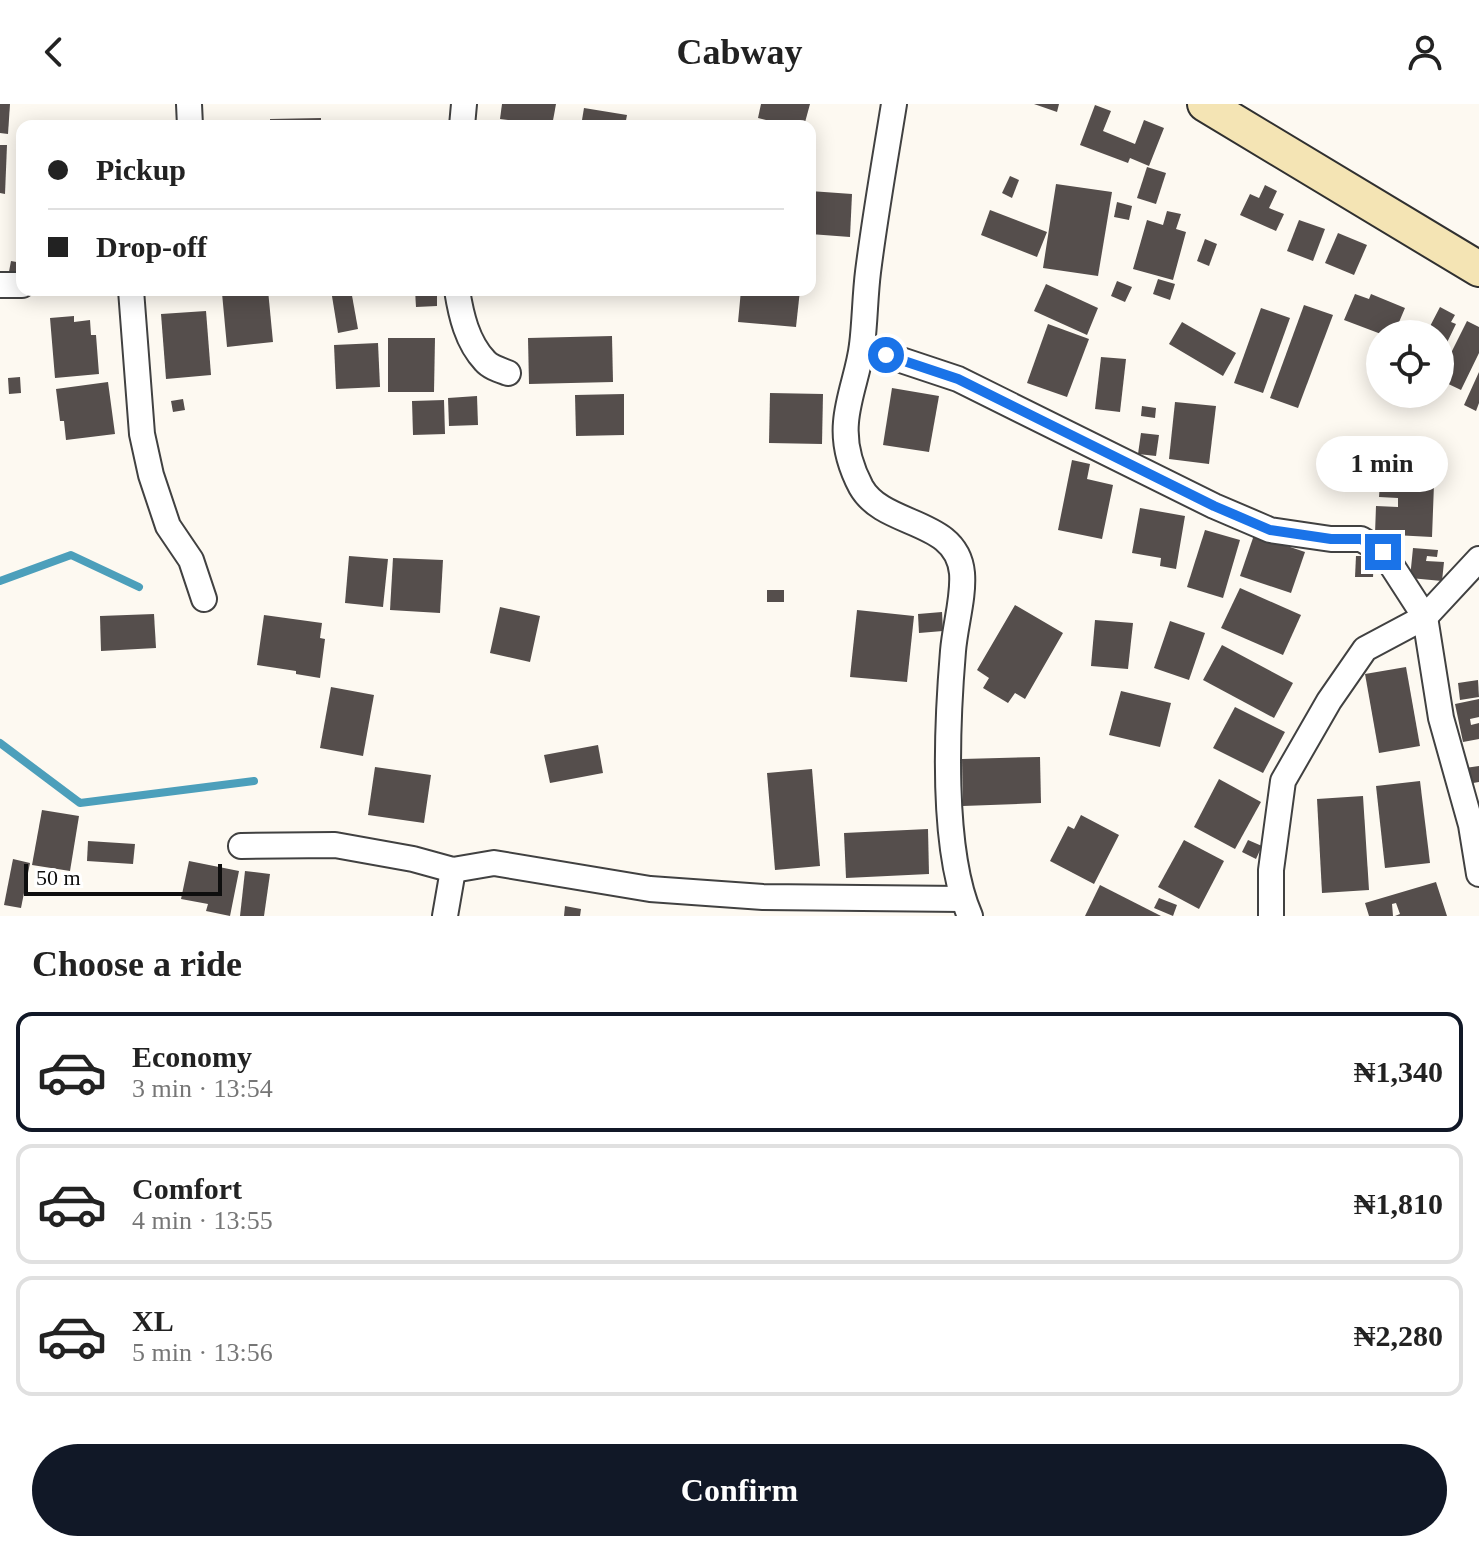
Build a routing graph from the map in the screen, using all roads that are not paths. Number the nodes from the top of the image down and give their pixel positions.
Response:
1 (894, 104) edge
2 (1205, 104) edge
3 (1479, 269) edge
4 (131, 296) edge
5 (458, 296) edge
6 (862, 347) junction
7 (508, 373) dead end
8 (1479, 559) edge
9 (204, 599) dead end
10 (1425, 617) junction
11 (241, 846) dead end
12 (453, 870) junction
13 (1479, 874) edge
14 (966, 907) edge
15 (445, 916) edge
16 (1271, 916) edge

1 - 6 street
2 - 3 main road
4 - 9 street
5 - 7 street
6 - 10 street
6 - 14 street
8 - 10 street
10 - 13 street
10 - 16 street
11 - 12 street
12 - 14 street
12 - 15 street

